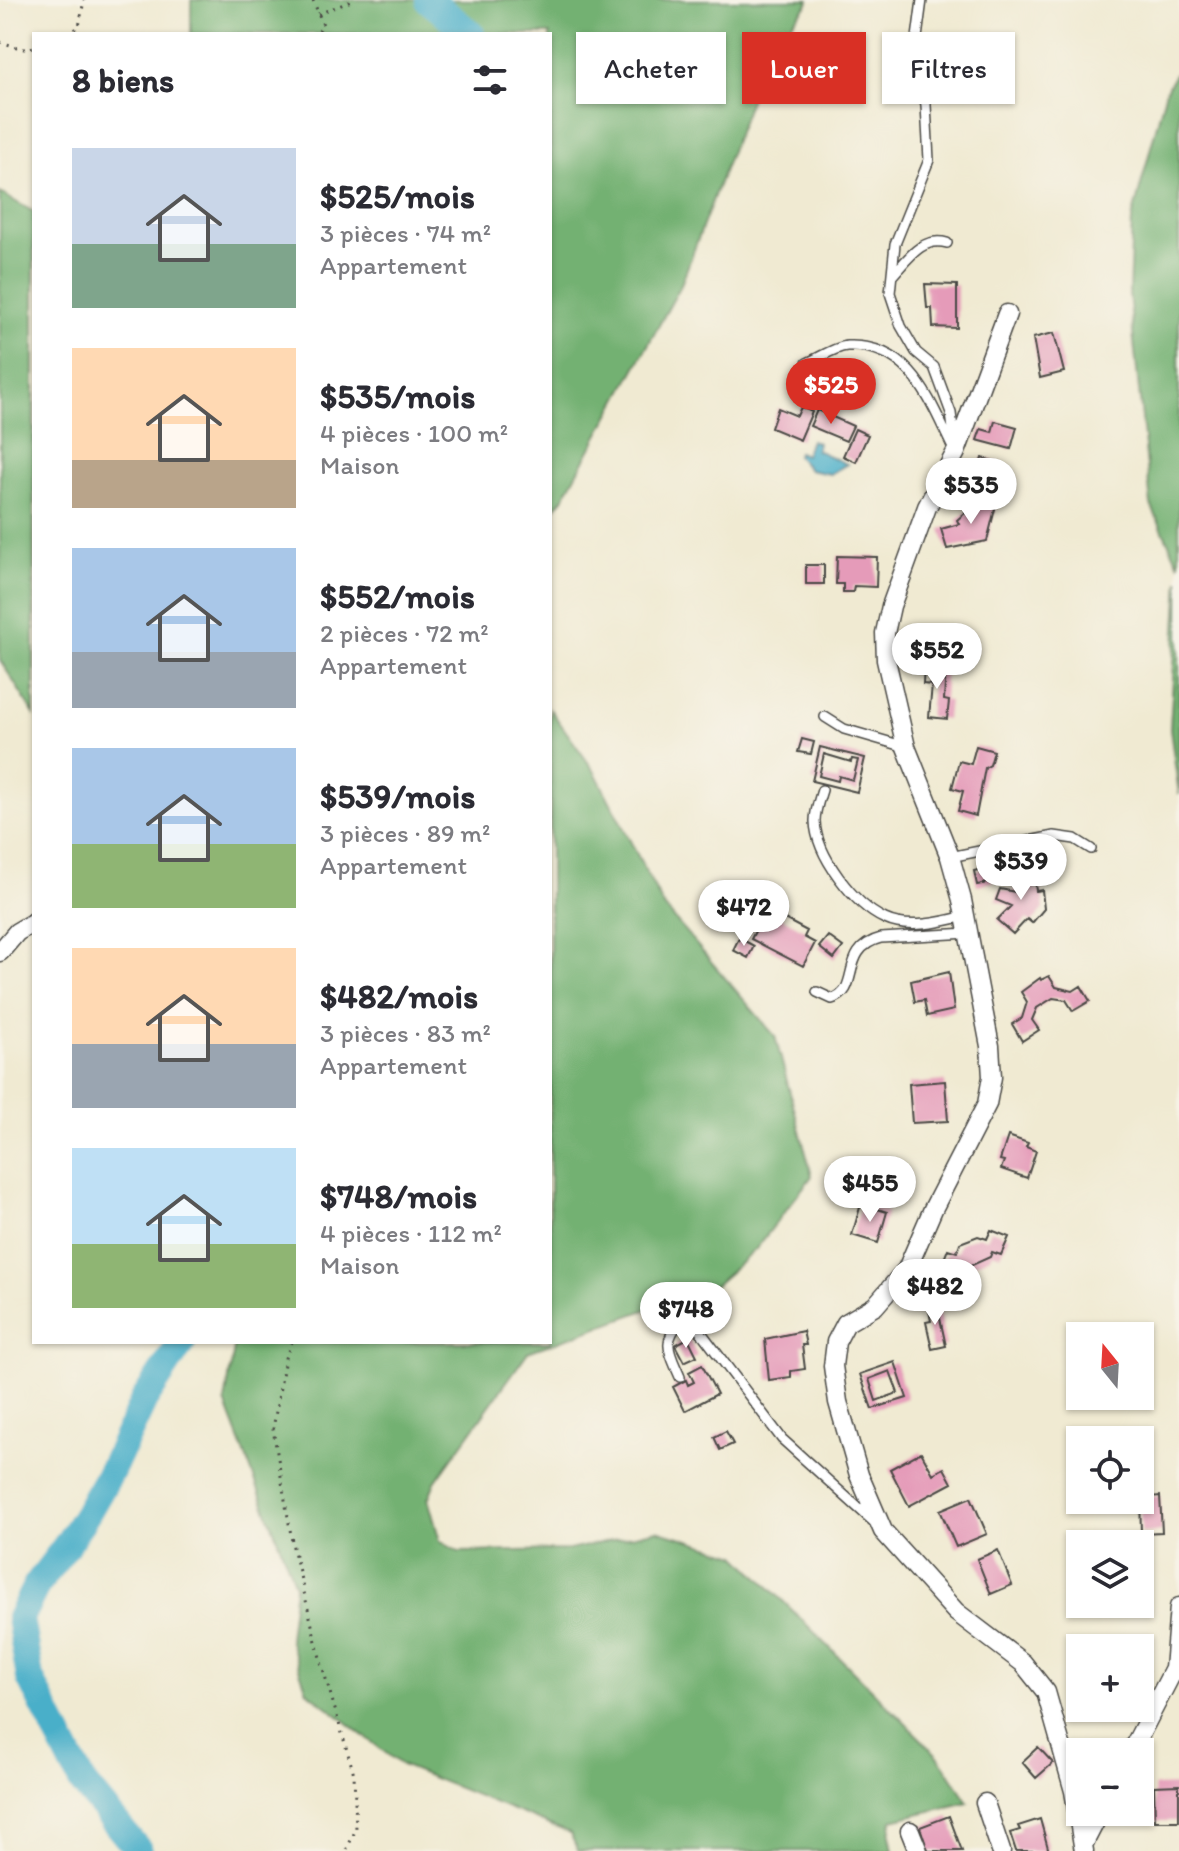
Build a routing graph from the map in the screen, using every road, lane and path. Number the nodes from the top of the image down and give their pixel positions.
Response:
1 (84, 0) edge
2 (313, 0) edge
3 (354, 0) edge
4 (922, 0) edge
5 (318, 14) junction
6 (71, 32) edge
7 (318, 32) edge
8 (0, 42) edge
9 (32, 47) edge
10 (947, 243) dead end
11 (892, 276) junction
12 (1007, 314) dead end
13 (807, 363) dead end
14 (956, 452) junction
15 (825, 717) dead end
16 (906, 747) junction
17 (822, 790) dead end
18 (1091, 849) dead end
19 (950, 857) junction
20 (32, 923) edge
21 (967, 924) junction
22 (0, 952) edge
23 (817, 992) dead end
24 (291, 1344) edge
25 (680, 1377) dead end
26 (883, 1531) junction
27 (1179, 1607) edge
28 (1138, 1738) edge
29 (985, 1803) dead end
30 (1094, 1826) edge
31 (910, 1831) dead end
32 (1084, 1848) edge
33 (346, 1851) edge
34 (918, 1851) edge
35 (1001, 1851) edge

1 - 6 path
2 - 5 path
3 - 5 path
4 - 11 lane
5 - 7 path
8 - 9 path
10 - 11 lane
11 - 14 lane
12 - 14 street
13 - 14 lane
14 - 16 street
15 - 16 lane
16 - 19 street
17 - 21 lane
18 - 19 lane
19 - 21 street
20 - 22 street
21 - 23 lane
21 - 26 street
24 - 33 path
25 - 26 lane
26 - 32 street
27 - 28 street
29 - 35 street
30 - 32 street
31 - 34 street

